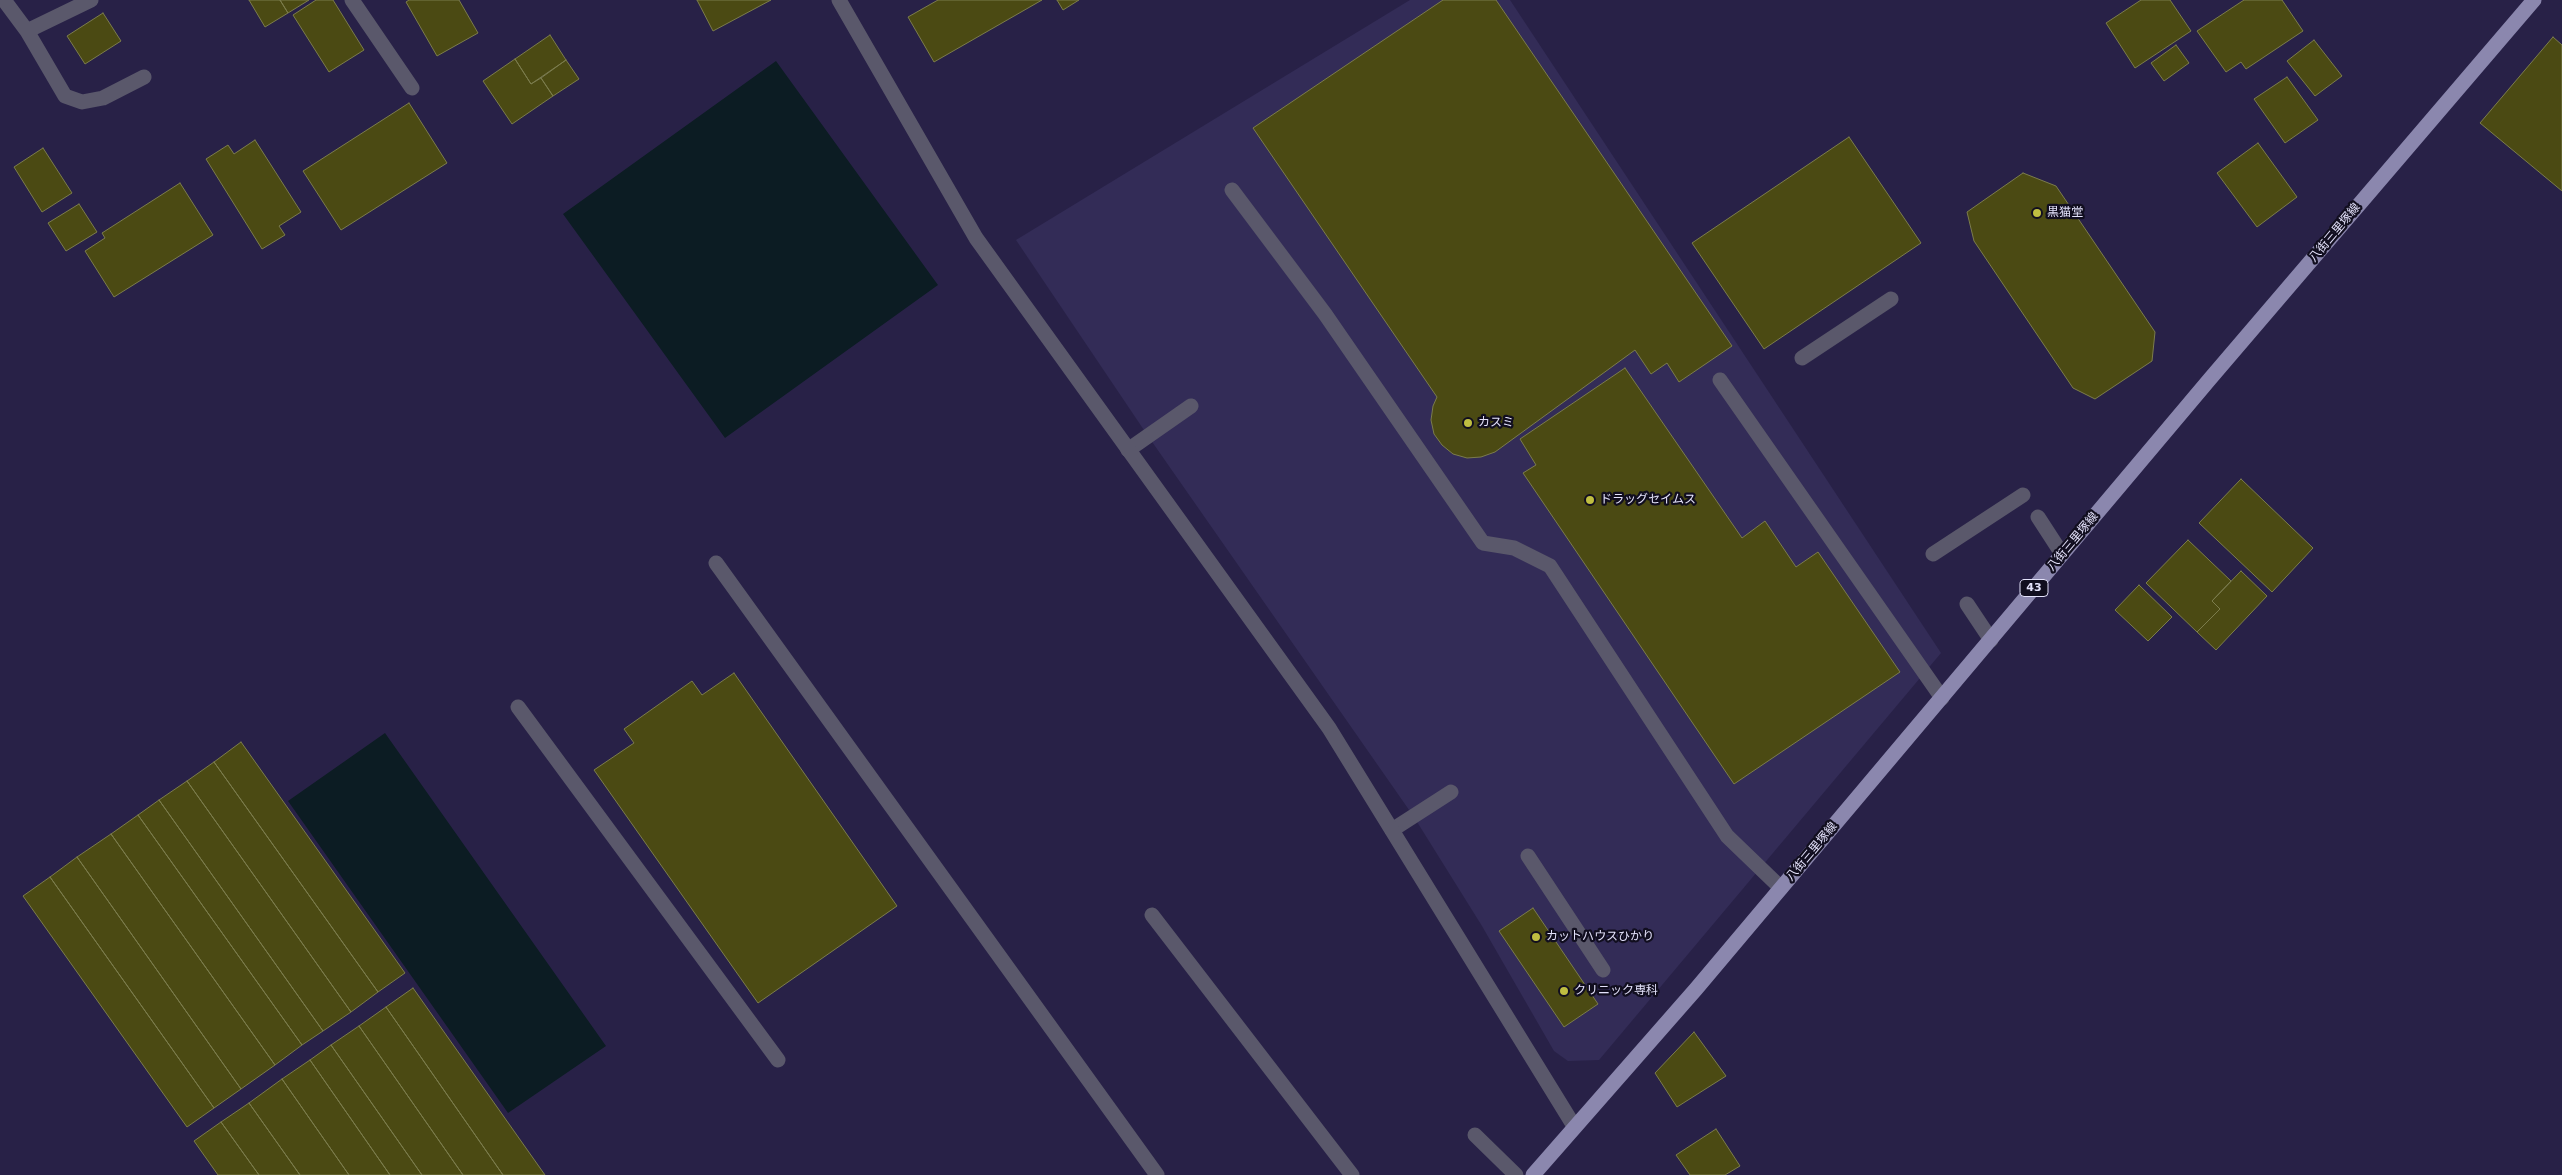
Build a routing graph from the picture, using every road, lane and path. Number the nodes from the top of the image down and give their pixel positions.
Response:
1 (4, 0) edge
2 (91, 0) edge
3 (352, 0) edge
4 (839, 0) edge
5 (2534, 0) edge
6 (27, 31) junction
7 (144, 77) dead end
8 (412, 88) dead end
9 (1232, 190) dead end
10 (1890, 299) dead end
11 (1802, 358) dead end
12 (1720, 380) dead end
13 (1191, 406) dead end
14 (1128, 450) junction
15 (2023, 495) dead end
16 (2038, 517) dead end
17 (1933, 554) dead end
18 (2062, 554) junction
19 (716, 563) dead end
20 (1967, 604) dead end
21 (1991, 640) junction
22 (1942, 698) junction
23 (518, 708) dead end
24 (1451, 792) dead end
25 (1392, 830) junction
26 (1528, 856) dead end
27 (1781, 888) junction
28 (1152, 915) dead end
29 (1603, 970) dead end
30 (778, 1060) dead end
31 (1574, 1126) junction
32 (1475, 1135) dead end
33 (1157, 1175) edge
34 (1352, 1175) edge
35 (1516, 1175) edge
36 (1533, 1175) edge

1 - 6 street
2 - 6 street
3 - 8 street
4 - 14 street
5 - 18 main road, 八街三里塚線 / 43
6 - 7 street
9 - 27 street
10 - 11 street
12 - 22 street
13 - 14 street
14 - 25 street
15 - 17 street
16 - 18 street
18 - 21 main road, 八街三里塚線 / 43
19 - 33 street
20 - 21 street
21 - 22 main road, 八街三里塚線 / 43
22 - 27 main road, 八街三里塚線 / 43
23 - 30 street
24 - 25 street
25 - 31 street
26 - 29 street
27 - 31 main road, 八街三里塚線 / 43
28 - 34 street
31 - 36 main road, 八街三里塚線 / 43
32 - 35 street

